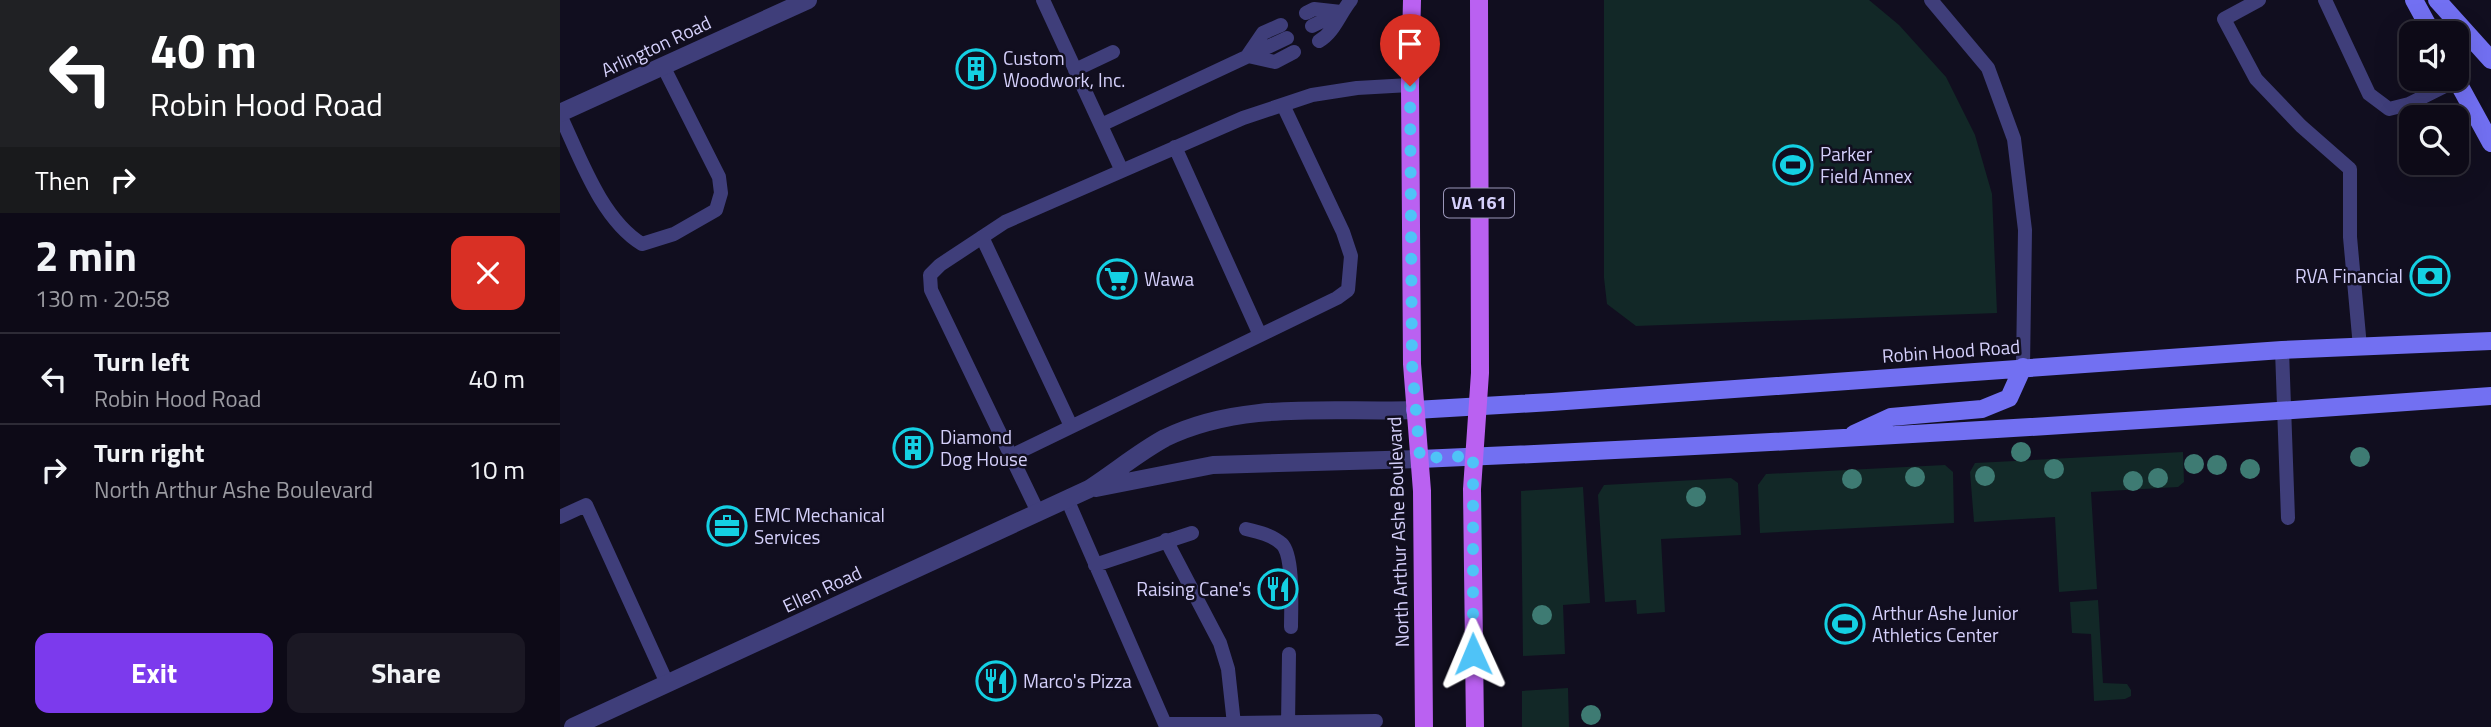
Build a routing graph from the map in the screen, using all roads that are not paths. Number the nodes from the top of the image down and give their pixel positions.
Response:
1 (808, 0) edge
2 (1043, 0) edge
3 (1351, 0) edge
4 (1412, 0) edge
5 (1471, 0) edge
6 (1479, 0) edge
7 (1931, 0) edge
8 (2259, 0) edge
9 (2325, 0) edge
10 (2414, 0) edge
11 (2437, 0) edge
12 (1340, 12) junction
13 (1309, 19) dead end
14 (2425, 21) edge
15 (1284, 31) dead end
16 (1318, 41) dead end
17 (1479, 43) junction
18 (1113, 52) dead end
19 (1294, 52) dead end
20 (1248, 56) junction
21 (2491, 60) edge
22 (663, 66) junction
23 (1075, 70) junction
24 (1410, 86) junction
25 (2434, 91) edge
26 (2463, 91) edge
27 (1283, 105) junction
28 (560, 114) edge
29 (1101, 125) junction
30 (2491, 143) edge
31 (1175, 147) junction
32 (1122, 171) junction
33 (982, 237) junction
34 (1260, 335) junction
35 (2491, 341) edge
36 (2360, 347) junction
37 (2282, 350) junction
38 (2023, 367) junction
39 (2491, 396) edge
40 (1477, 406) junction
41 (1415, 410) junction
42 (2284, 411) junction
43 (1072, 426) junction
44 (1844, 438) junction
45 (1011, 456) junction
46 (1473, 456) junction
47 (1420, 458) junction
48 (1089, 489) junction
49 (1067, 499) junction
50 (1038, 512) junction
51 (560, 517) edge
52 (2288, 518) dead end
53 (1247, 529) dead end
54 (1192, 533) dead end
55 (1166, 540) junction
56 (1095, 565) junction
57 (1291, 627) dead end
58 (1289, 653) dead end
59 (667, 683) junction
60 (1376, 721) dead end
61 (1234, 724) junction
62 (1288, 724) junction
63 (1165, 725) edge
64 (573, 727) edge
65 (1424, 727) edge
66 (1475, 727) edge

1 - 22 street, Arlington Road
2 - 23 lane
3 - 12 lane
4 - 24 main road, North Arthur Ashe Boulevard
5 - 17 main road
6 - 17 main road, VA 161
7 - 38 lane
8 - 36 lane
9 - 25 lane
10 - 14 main road
11 - 21 main road
12 - 13 lane
12 - 16 lane
15 - 20 lane
17 - 40 main road, VA 161
18 - 23 lane
19 - 20 lane
20 - 29 lane
22 - 28 street, Arlington Road
22 - 28 lane
23 - 29 lane
24 - 27 lane
24 - 41 main road, North Arthur Ashe Boulevard
26 - 30 main road
27 - 31 lane
27 - 34 lane
29 - 32 lane
31 - 32 lane
31 - 34 lane
32 - 33 lane
33 - 43 lane
33 - 45 lane
34 - 43 lane
35 - 36 main road, Robin Hood Road
36 - 37 main road, Robin Hood Road
37 - 38 main road, Robin Hood Road
37 - 42 lane
38 - 40 main road, Robin Hood Road
38 - 44 main road
39 - 42 main road
40 - 41 main road, Robin Hood Road
40 - 46 main road, VA 161
41 - 47 main road, North Arthur Ashe Boulevard
41 - 48 street, Ellen Road
42 - 44 main road
42 - 52 lane
43 - 45 lane
44 - 46 main road
45 - 50 lane
46 - 47 main road
46 - 66 main road, VA 161
47 - 48 street, Ellen Road
47 - 65 main road, North Arthur Ashe Boulevard
48 - 49 street, Ellen Road
49 - 50 street, Ellen Road
49 - 56 lane
50 - 59 street, Ellen Road
51 - 59 lane
53 - 57 lane
54 - 55 lane
55 - 56 lane
55 - 61 lane
56 - 63 lane
58 - 62 lane
59 - 64 street, Ellen Road
60 - 62 lane
61 - 62 lane
61 - 63 lane

